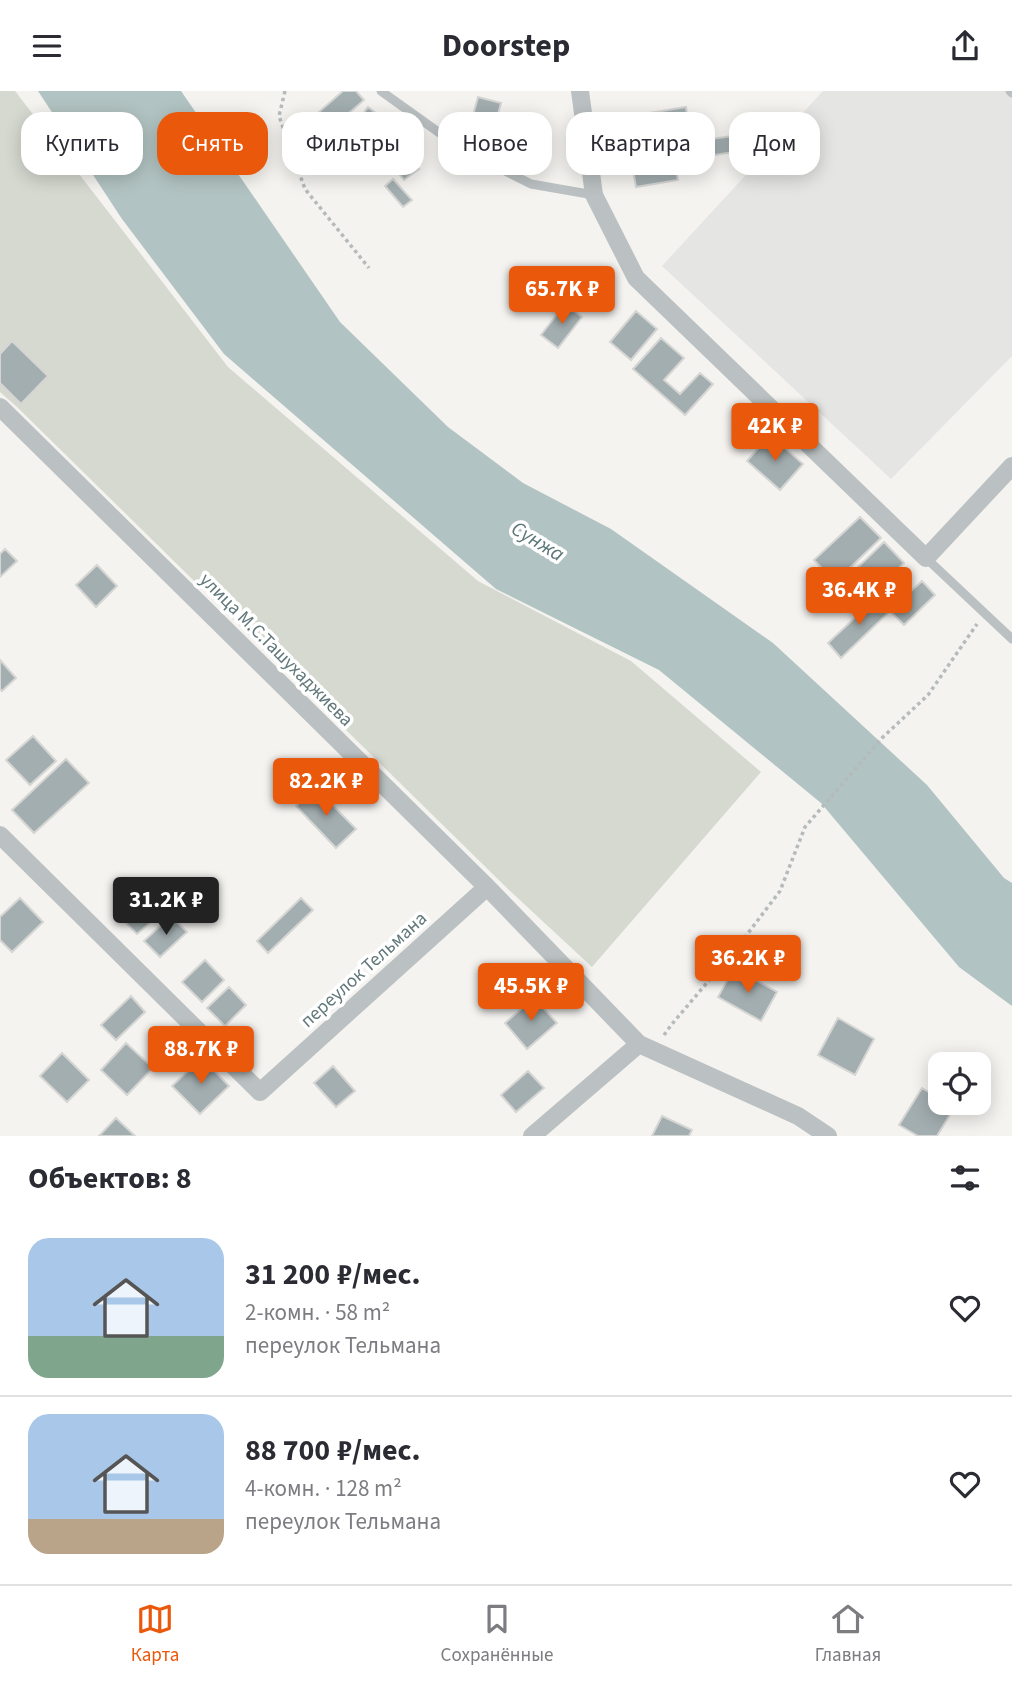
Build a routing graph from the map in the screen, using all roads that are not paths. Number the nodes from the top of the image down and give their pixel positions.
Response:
1 (381, 91) edge
2 (580, 91) edge
3 (594, 195) junction
4 (0, 407) edge
5 (1012, 466) edge
6 (926, 558) junction
7 (1012, 639) edge
8 (0, 835) edge
9 (486, 887) junction
10 (646, 1048) junction
11 (532, 1136) edge
12 (828, 1136) edge

1 - 3 lane
2 - 3 street
3 - 6 street
4 - 9 street, улица М.С.Ташухаджиева
5 - 6 street
6 - 7 lane
8 - 9 street, переулок Тельмана
9 - 10 street, улица М.С.Ташухаджиева
10 - 11 street
10 - 12 street, улица М.С.Ташухаджиева

